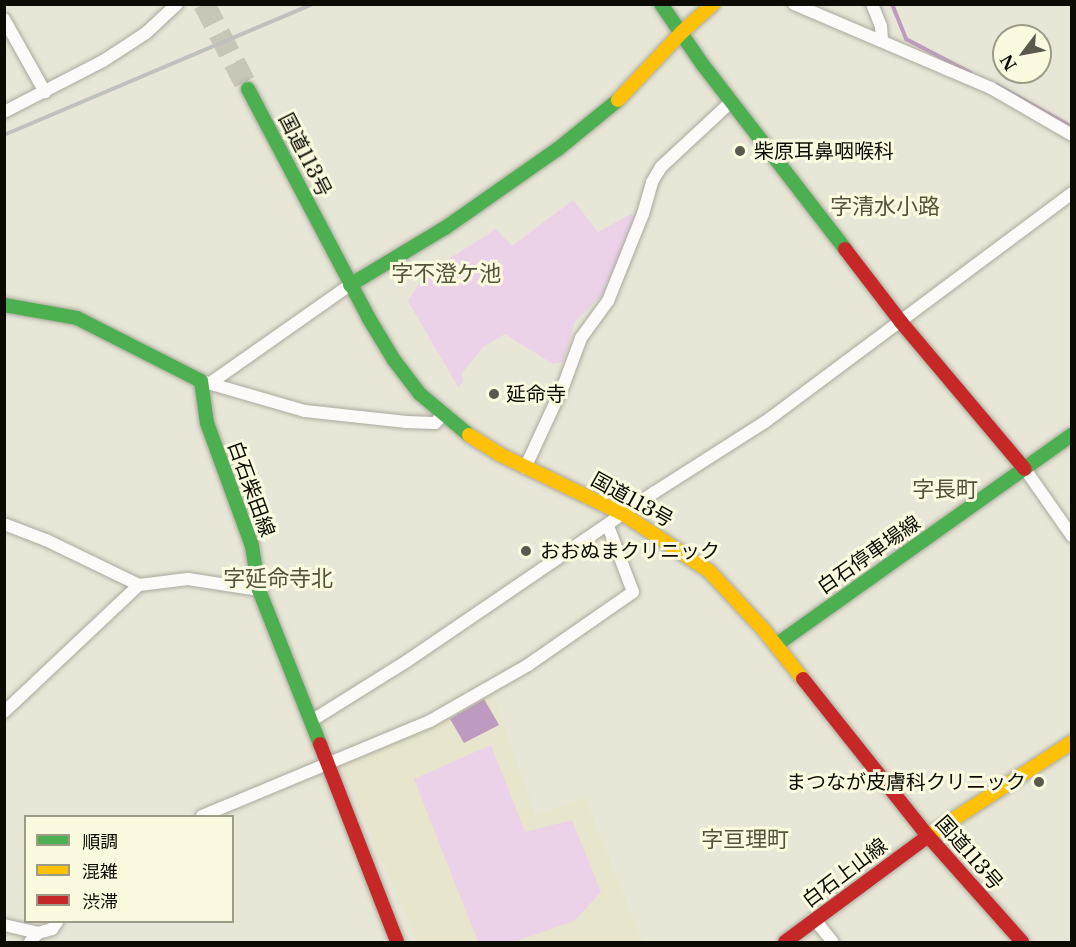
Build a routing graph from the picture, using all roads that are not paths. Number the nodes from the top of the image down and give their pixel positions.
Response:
1 (177, 4) edge
2 (661, 4) edge
3 (713, 4) edge
4 (794, 4) edge
5 (872, 4) edge
6 (4, 19) edge
7 (682, 33) junction
8 (882, 42) junction
9 (248, 89) tunnel mouth
10 (45, 92) junction
11 (731, 102) junction
12 (4, 112) edge
13 (1071, 135) edge
14 (1071, 193) edge
15 (350, 285) junction
16 (4, 305) edge
17 (901, 322) junction
18 (205, 383) junction
19 (443, 415) junction
20 (1071, 435) edge
21 (525, 468) junction
22 (1025, 469) junction
23 (625, 515) junction
24 (4, 524) edge
25 (608, 526) junction
26 (1071, 536) edge
27 (139, 585) junction
28 (259, 590) junction
29 (776, 645) junction
30 (4, 712) edge
31 (311, 722) junction
32 (1071, 742) edge
33 (329, 764) junction
34 (204, 815) edge
35 (928, 836) junction
36 (815, 920) junction
37 (56, 923) edge
38 (4, 924) edge
39 (34, 938) edge
40 (397, 942) edge
41 (785, 942) edge
42 (833, 942) edge
43 (1022, 942) edge

1 - 10 street
2 - 7 main road
3 - 7 main road
4 - 8 street
5 - 8 street
6 - 10 street
7 - 11 main road
7 - 15 main road
8 - 13 street
9 - 15 main road, 国道113号
10 - 12 street
11 - 17 main road
11 - 21 street
14 - 17 street
15 - 18 street
15 - 19 main road, 国道113号
16 - 18 main road
17 - 22 main road
17 - 23 street
18 - 19 street
18 - 28 main road, 白石柴田線
19 - 21 main road, 国道113号
20 - 22 main road, 白石停車場線
21 - 23 main road, 国道113号
22 - 26 street
22 - 29 main road, 白石停車場線
23 - 25 street
23 - 29 main road, 国道113号
24 - 27 street
25 - 31 street
25 - 33 street
27 - 28 street
27 - 30 street
28 - 31 main road, 白石柴田線
29 - 35 main road, 国道113号
31 - 33 main road, 白石柴田線
32 - 35 main road, 白石上山線
33 - 34 street
33 - 40 main road, 白石柴田線
35 - 36 main road, 白石上山線
35 - 43 main road, 国道113号
36 - 41 main road, 白石上山線
36 - 42 street
37 - 39 street
38 - 39 street

